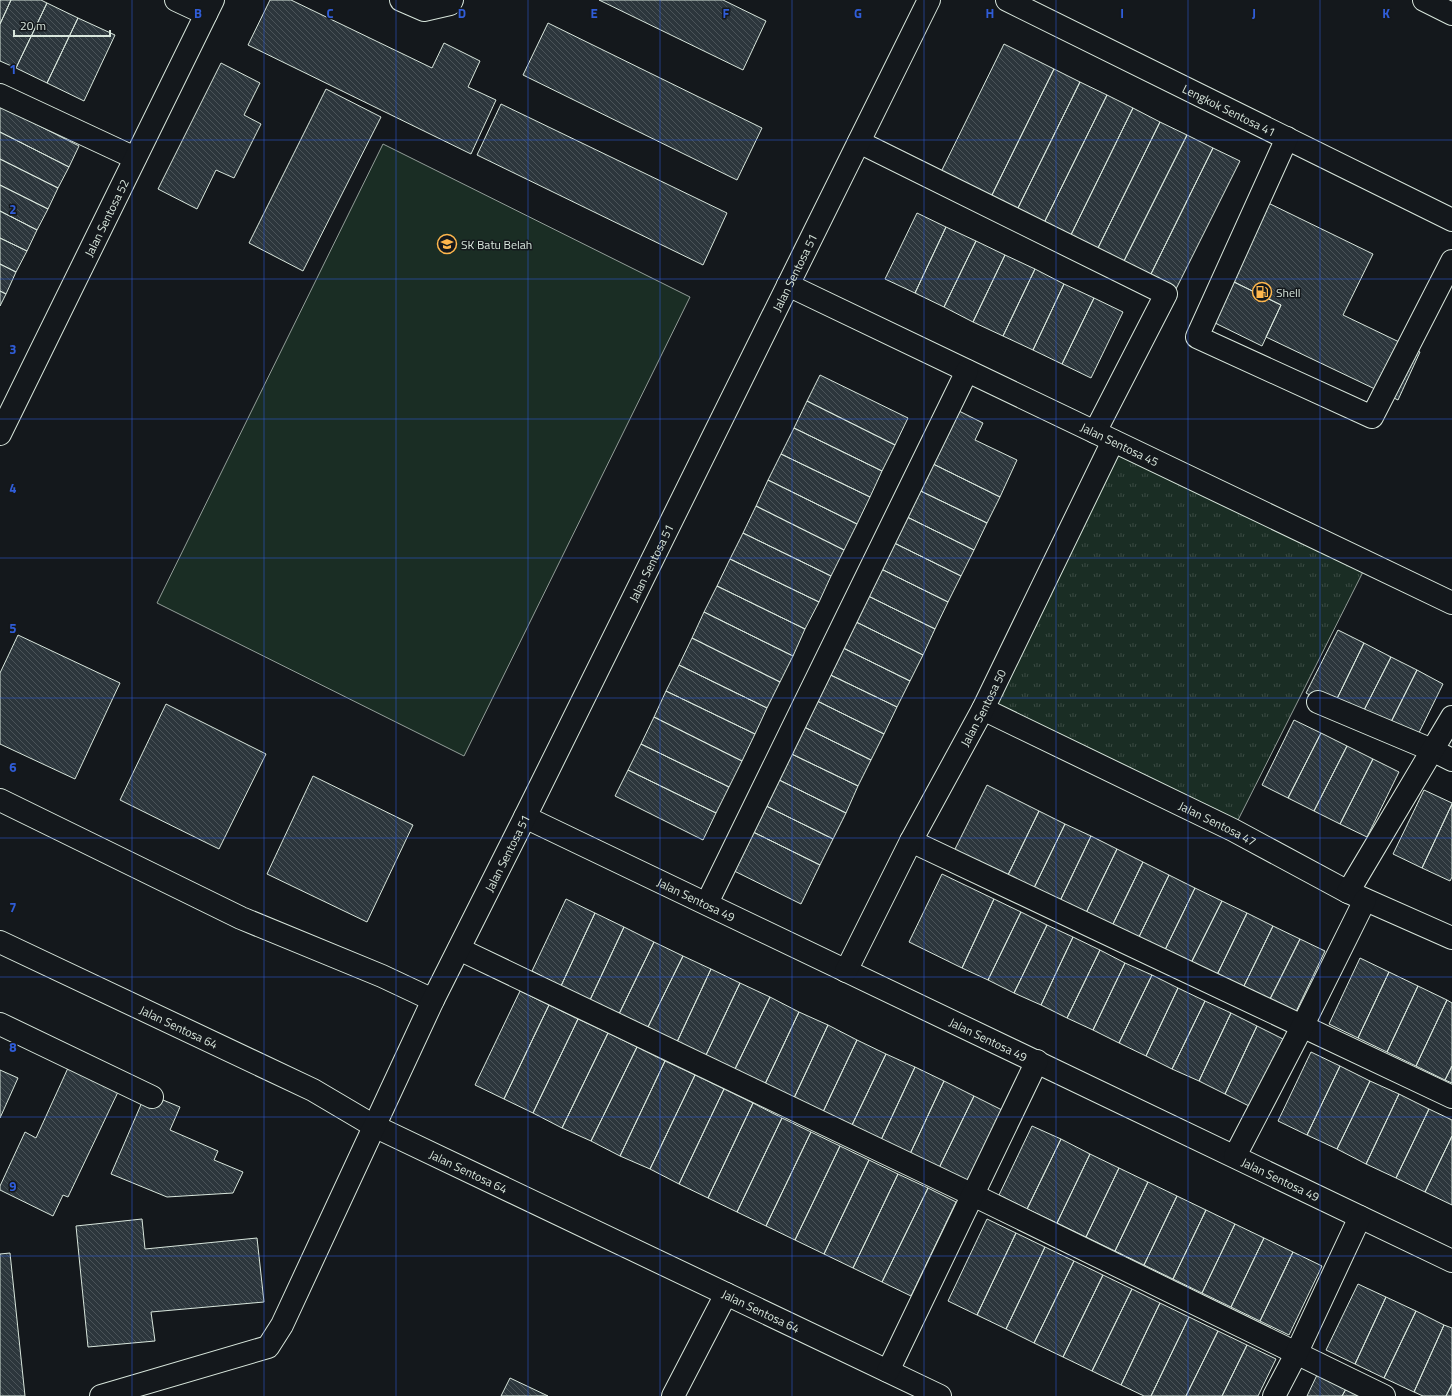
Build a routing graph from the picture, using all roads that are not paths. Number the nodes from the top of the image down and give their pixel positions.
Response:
1 (176, 0) edge
2 (401, 0) edge
3 (452, 0) edge
4 (928, 0) edge
5 (1007, 0) edge
6 (1424, 0) edge
7 (209, 7) edge
8 (1452, 14) edge
9 (0, 95) edge
10 (1287, 138) junction
11 (859, 142) junction
12 (135, 158) junction
13 (1452, 220) edge
14 (1452, 261) edge
15 (788, 285) junction
16 (968, 371) junction
17 (0, 432) edge
18 (1104, 436) junction
19 (1452, 603) edge
20 (1318, 702) dead end
21 (983, 709) junction
22 (1452, 717) edge
23 (1432, 750) junction
24 (1452, 760) edge
25 (0, 800) edge
26 (525, 817) junction
27 (911, 841) junction
28 (1357, 896) junction
29 (707, 903) junction
30 (1452, 938) edge
31 (0, 942) edge
32 (459, 949) junction
33 (846, 971) junction
34 (433, 1000) junction
35 (0, 1024) edge
36 (1302, 1027) junction
37 (1037, 1061) junction
38 (152, 1097) dead end
39 (1452, 1098) edge
40 (374, 1126) junction
41 (1235, 1156) junction
42 (973, 1195) junction
43 (1360, 1217) junction
44 (1452, 1261) edge
45 (726, 1294) junction
46 (1296, 1354) junction
47 (888, 1371) junction
48 (101, 1396) edge
49 (673, 1396) edge
50 (940, 1396) edge
51 (1274, 1396) edge
52 (1384, 1396) edge

1 - 7 main road
2 - 3 main road
4 - 11 main road, Jalan Sentosa 51
5 - 10 main road, Lengkok Sentosa 41
6 - 8 main road
7 - 12 main road, Jalan Sentosa 52
9 - 12 main road
10 - 13 main road, Lengkok Sentosa 41
10 - 14 main road
11 - 15 main road, Jalan Sentosa 51
11 - 18 main road, Jalan Sentosa 50
12 - 17 main road, Jalan Sentosa 52
15 - 16 main road, Jalan Sentosa 45
15 - 26 main road, Jalan Sentosa 51
16 - 18 main road, Jalan Sentosa 45
16 - 29 main road
18 - 19 main road, Jalan Sentosa 45
18 - 21 main road, Jalan Sentosa 50
20 - 23 main road
21 - 27 main road, Jalan Sentosa 50
21 - 28 main road, Jalan Sentosa 47
22 - 23 main road
23 - 24 main road
23 - 28 main road
25 - 34 main road
26 - 29 main road, Jalan Sentosa 49
26 - 32 main road, Jalan Sentosa 51
27 - 33 main road, Jalan Sentosa 50
27 - 36 main road
28 - 30 main road, Jalan Sentosa 47
28 - 36 main road
29 - 33 main road, Jalan Sentosa 49
31 - 40 main road, Jalan Sentosa 64
32 - 34 main road, Jalan Sentosa 51
32 - 42 main road
33 - 37 main road, Jalan Sentosa 49
34 - 40 main road, Jalan Sentosa 51
35 - 38 main road
36 - 39 main road
36 - 41 main road
37 - 41 main road, Jalan Sentosa 49
37 - 42 main road
40 - 45 main road, Jalan Sentosa 64
40 - 48 main road, Jalan Sentosa 51
41 - 43 main road, Jalan Sentosa 49
42 - 46 main road
42 - 47 main road
43 - 44 main road, Jalan Sentosa 49
43 - 46 main road
45 - 47 main road, Jalan Sentosa 64
45 - 49 main road
46 - 51 main road
46 - 52 main road
47 - 50 main road, Jalan Sentosa 64

